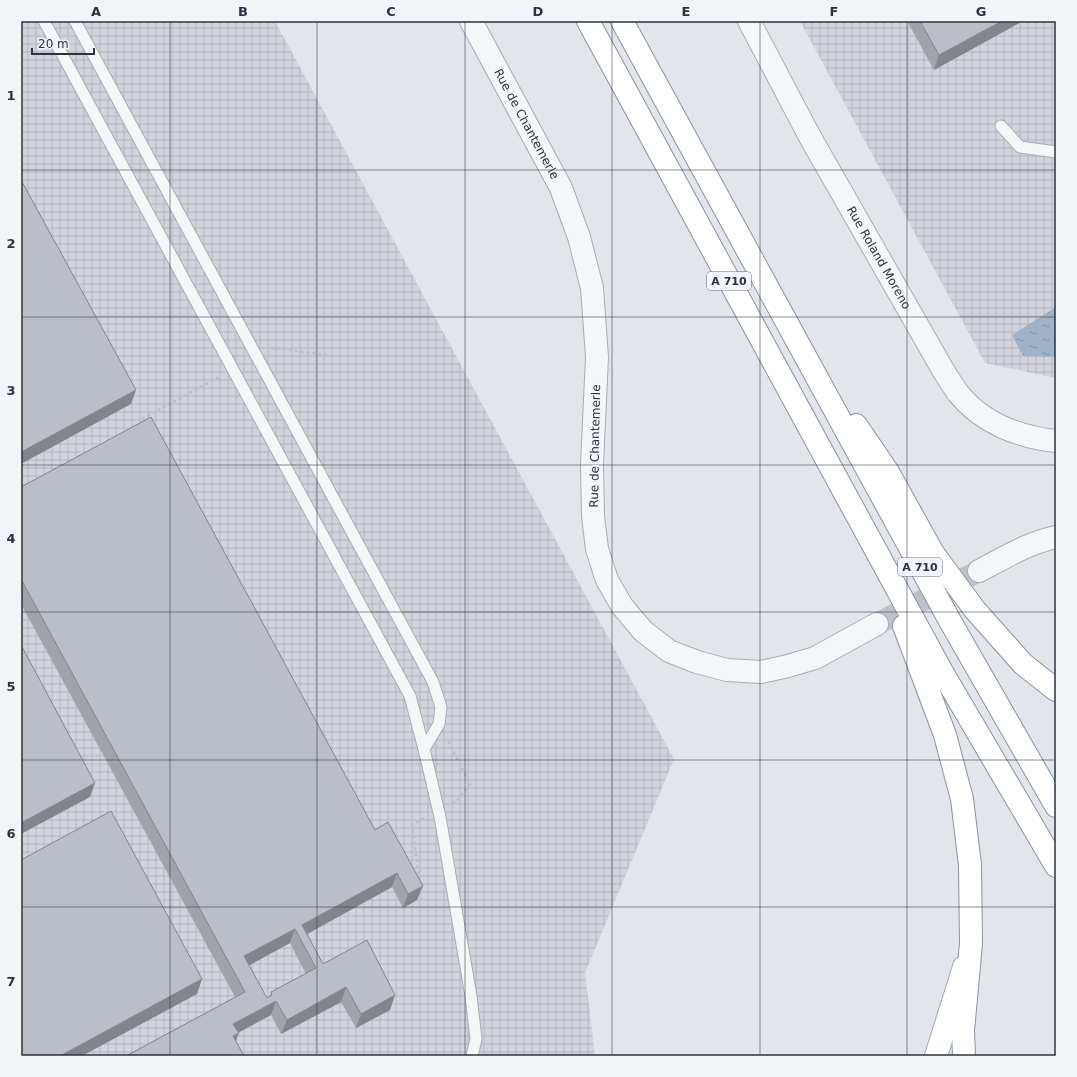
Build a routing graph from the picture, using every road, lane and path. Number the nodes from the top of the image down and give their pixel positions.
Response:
1 (44, 21) edge
2 (75, 21) edge
3 (471, 21) edge
4 (588, 21) edge
5 (622, 21) edge
6 (749, 21) edge
7 (1001, 126) dead end
8 (1056, 152) edge
9 (788, 327) junction
10 (1056, 441) edge
11 (1056, 537) edge
12 (870, 542) junction
13 (979, 571) tunnel mouth
14 (877, 624) tunnel mouth
15 (1056, 690) edge
16 (424, 749) junction
17 (1056, 806) edge
18 (1056, 866) edge
19 (971, 943) junction
20 (472, 1056) edge
21 (936, 1056) edge
22 (964, 1056) edge

1 - 16 lane
2 - 16 lane
3 - 14 street, Rue de Chantemerle
4 - 12 main road, A 710
5 - 9 main road, A 710
6 - 10 street, Rue Roland Moreno
7 - 8 lane
9 - 15 main road
9 - 17 main road, A 710
11 - 13 street
12 - 18 main road, A 710
12 - 19 main road
16 - 20 lane
19 - 21 main road
19 - 22 main road

